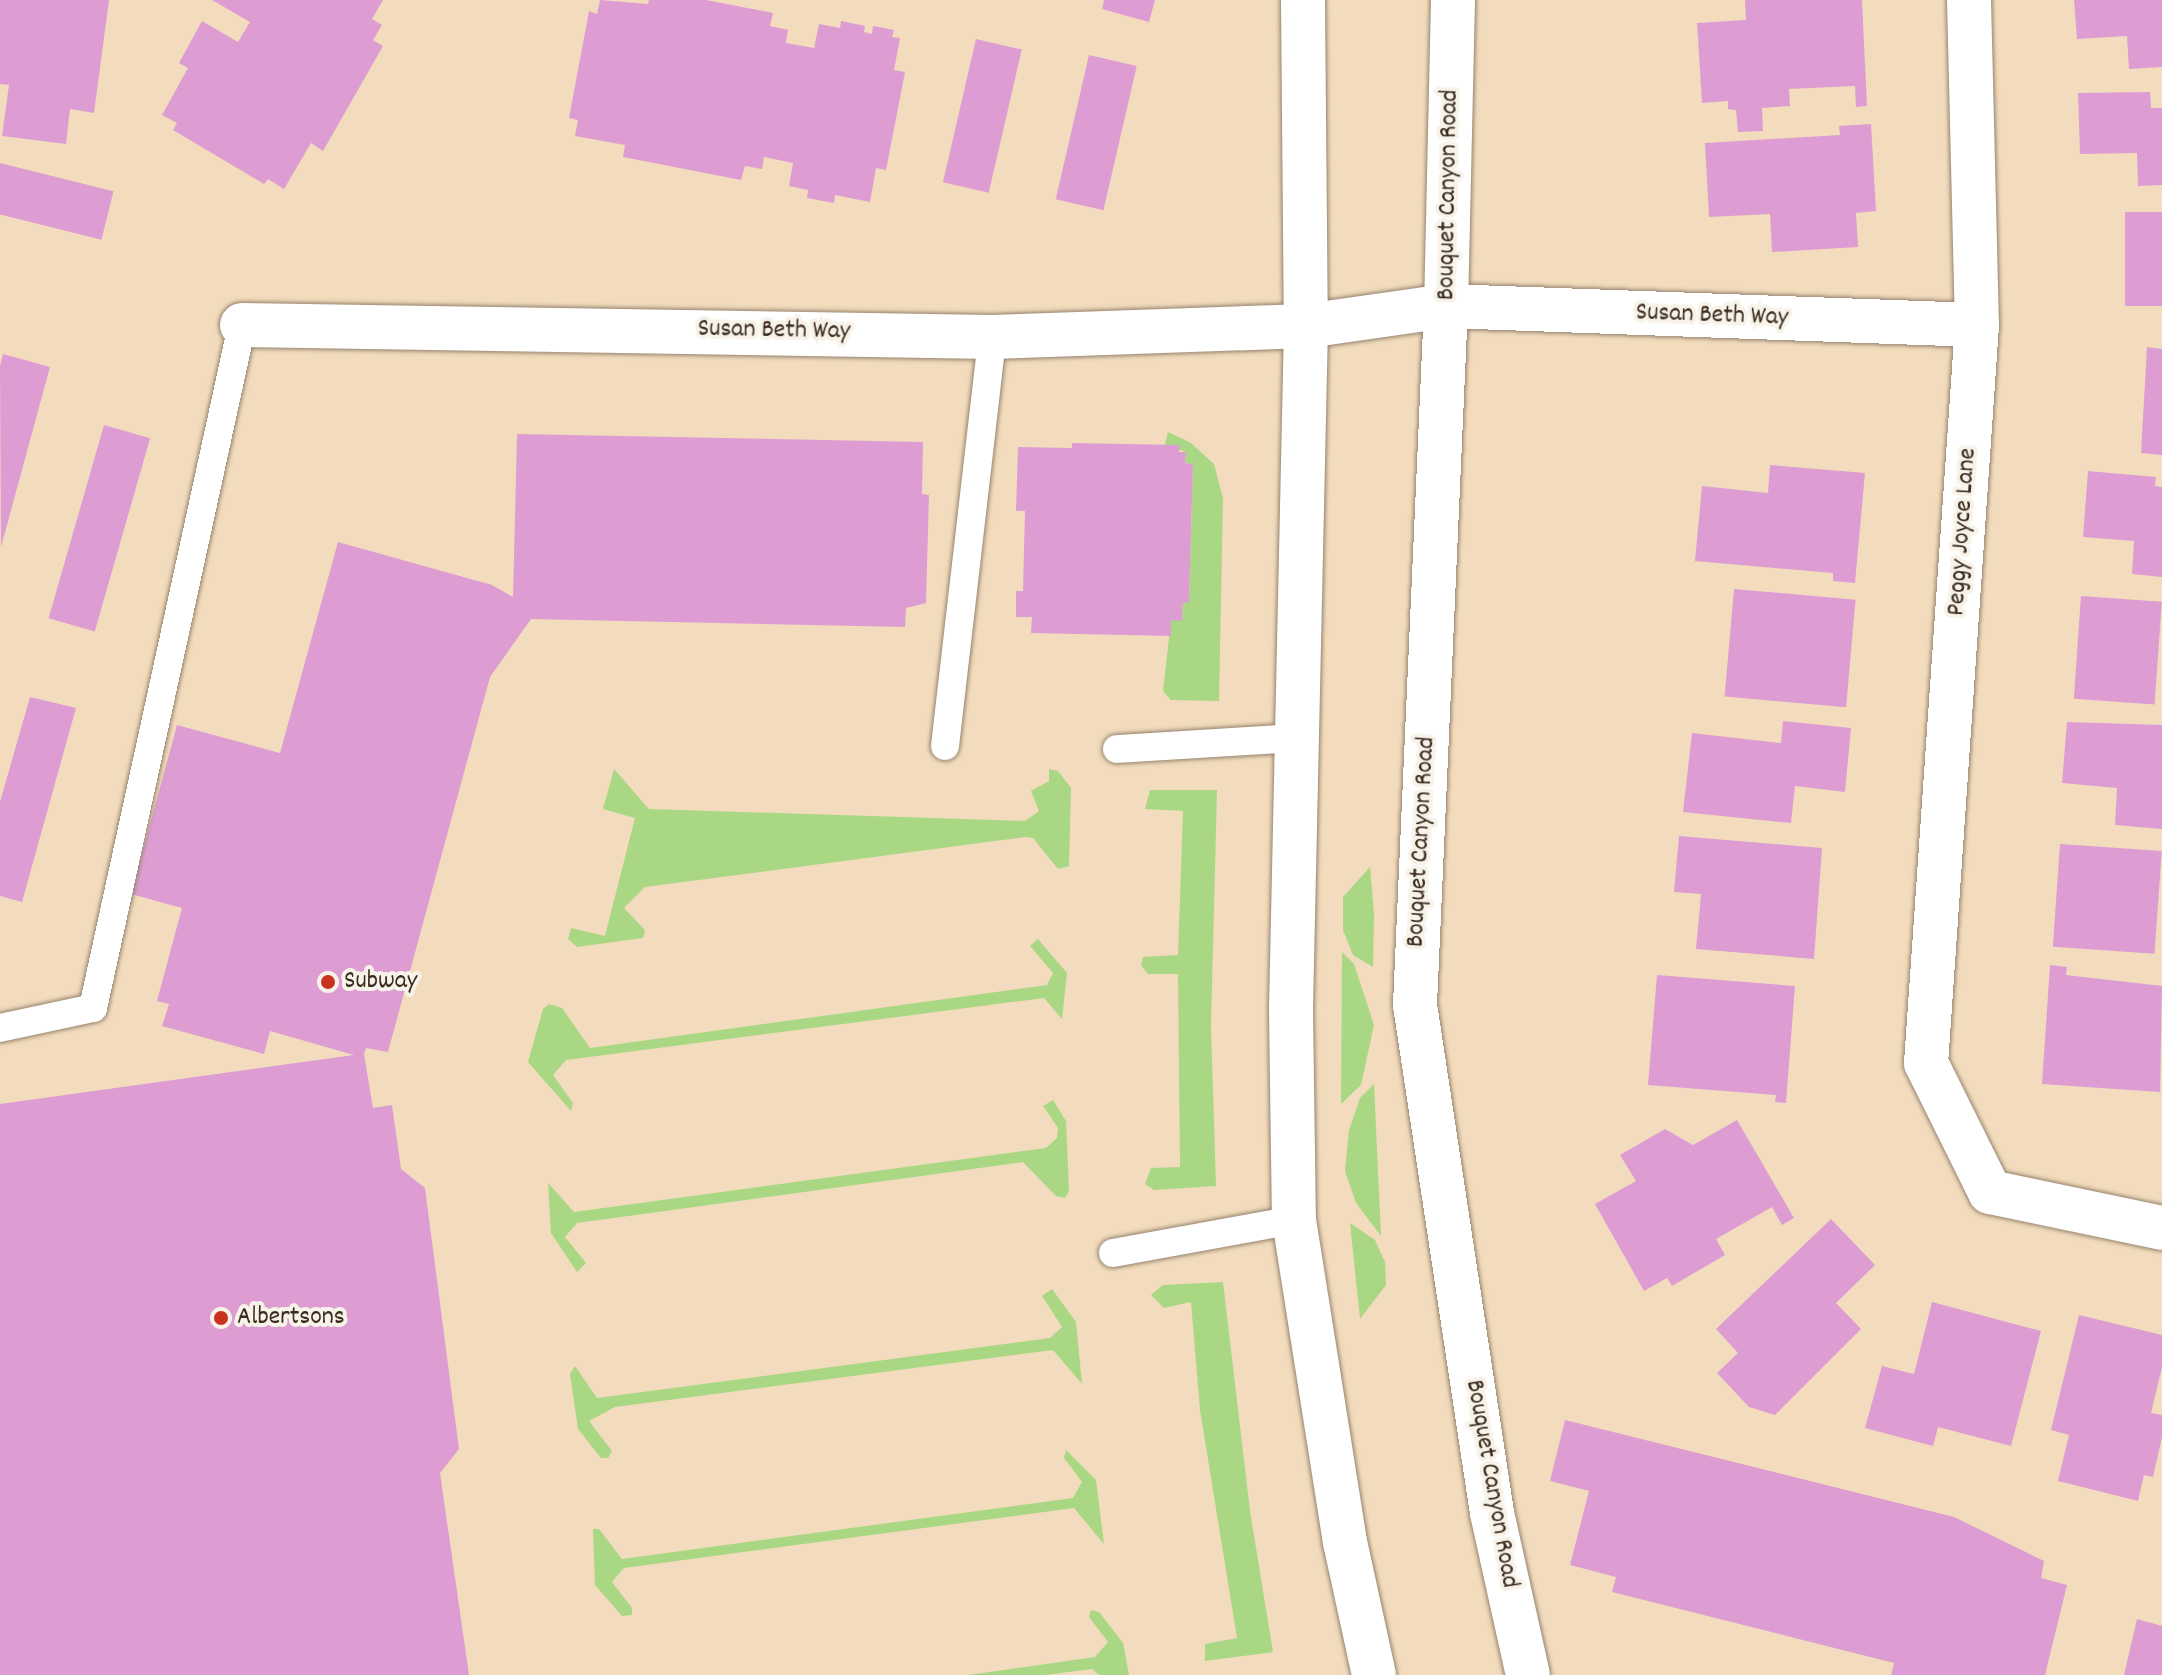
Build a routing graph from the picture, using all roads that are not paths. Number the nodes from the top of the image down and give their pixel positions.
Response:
1 (1303, 0) edge
2 (1453, 0) edge
3 (1969, 0) edge
4 (1446, 306) junction
5 (242, 325) joint
6 (1977, 325) junction
7 (1306, 326) junction
8 (992, 337) junction
9 (1299, 738) junction
10 (945, 746) dead end
11 (1117, 749) dead end
12 (0, 1028) edge
13 (1294, 1220) junction
14 (2162, 1228) edge
15 (1113, 1253) dead end
16 (1374, 1675) edge
17 (1528, 1675) edge

1 - 7 main road
2 - 4 main road, Bouquet Canyon Road
3 - 6 main road, Peggy Joyce Lane
4 - 6 main road, Susan Beth Way
4 - 7 main road, Susan Beth Way
4 - 17 main road, Bouquet Canyon Road
5 - 8 main road, Susan Beth Way
5 - 12 lane
6 - 14 main road, Peggy Joyce Lane
7 - 8 main road, Susan Beth Way
7 - 9 main road
8 - 10 lane
9 - 11 lane
9 - 13 main road
13 - 15 lane
13 - 16 main road

